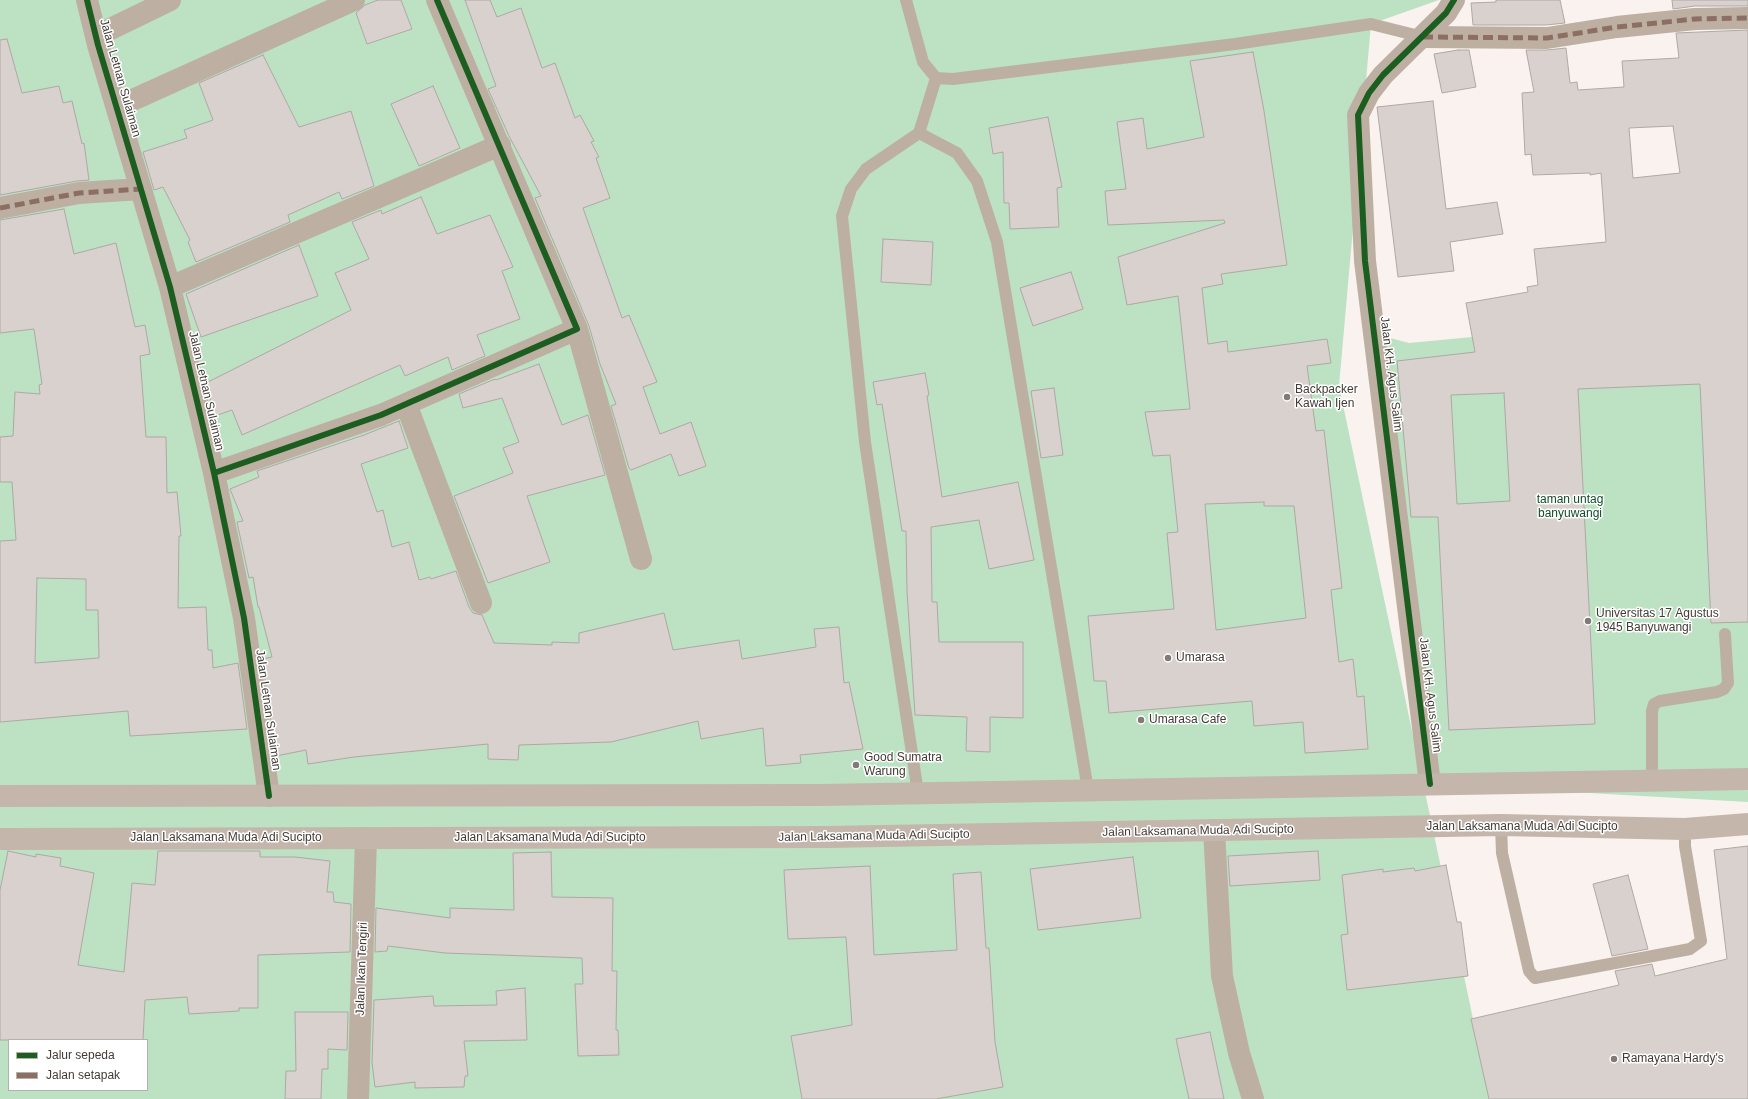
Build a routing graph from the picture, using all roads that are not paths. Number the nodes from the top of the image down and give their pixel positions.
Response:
1 (86, 0) edge
2 (170, 0) edge
3 (354, 0) edge
4 (437, 0) edge
5 (906, 0) edge
6 (1454, 0) edge
7 (1748, 18) edge
8 (96, 36) junction
9 (1423, 37) junction
10 (936, 78) junction
11 (117, 107) junction
12 (919, 133) junction
13 (500, 145) junction
14 (141, 189) junction
15 (0, 208) edge
16 (170, 287) junction
17 (578, 329) junction
18 (406, 404) junction
19 (214, 473) junction
20 (641, 559) dead end
21 (481, 603) dead end
22 (1725, 634) dead end
23 (1748, 779) edge
24 (1652, 780) junction
25 (1430, 784) junction
26 (1088, 790) junction
27 (918, 793) junction
28 (0, 796) edge
29 (269, 796) junction
30 (1748, 824) edge
31 (1501, 825) junction
32 (1685, 828) junction
33 (1214, 830) junction
34 (0, 838) edge
35 (366, 838) junction
36 (358, 1099) edge
37 (1253, 1099) edge

1 - 8 street, Jalan Letnan Sulaiman
2 - 8 street
3 - 11 street
4 - 13 street
5 - 10 lane
6 - 9 street, Jalan KH. Agus Salim
7 - 9 street
8 - 11 street, Jalan Letnan Sulaiman
9 - 10 lane
9 - 25 street, Jalan KH. Agus Salim
10 - 12 lane
11 - 14 street, Jalan Letnan Sulaiman
12 - 26 lane
12 - 27 lane
13 - 16 street
13 - 17 street
14 - 15 street
14 - 16 street, Jalan Letnan Sulaiman
16 - 19 street, Jalan Letnan Sulaiman
17 - 18 street
17 - 20 street
18 - 19 street
18 - 21 street
19 - 29 street, Jalan Letnan Sulaiman
22 - 24 lane
23 - 24 main road
24 - 25 main road
25 - 26 main road
26 - 27 main road
27 - 29 main road
28 - 29 main road
30 - 32 main road, Jalan Laksamana Muda Adi Sucipto
31 - 32 main road, Jalan Laksamana Muda Adi Sucipto
31 - 32 lane
31 - 33 main road, Jalan Laksamana Muda Adi Sucipto
33 - 35 main road, Jalan Laksamana Muda Adi Sucipto
33 - 37 street
34 - 35 main road, Jalan Laksamana Muda Adi Sucipto
35 - 36 street, Jalan Ikan Tengiri

